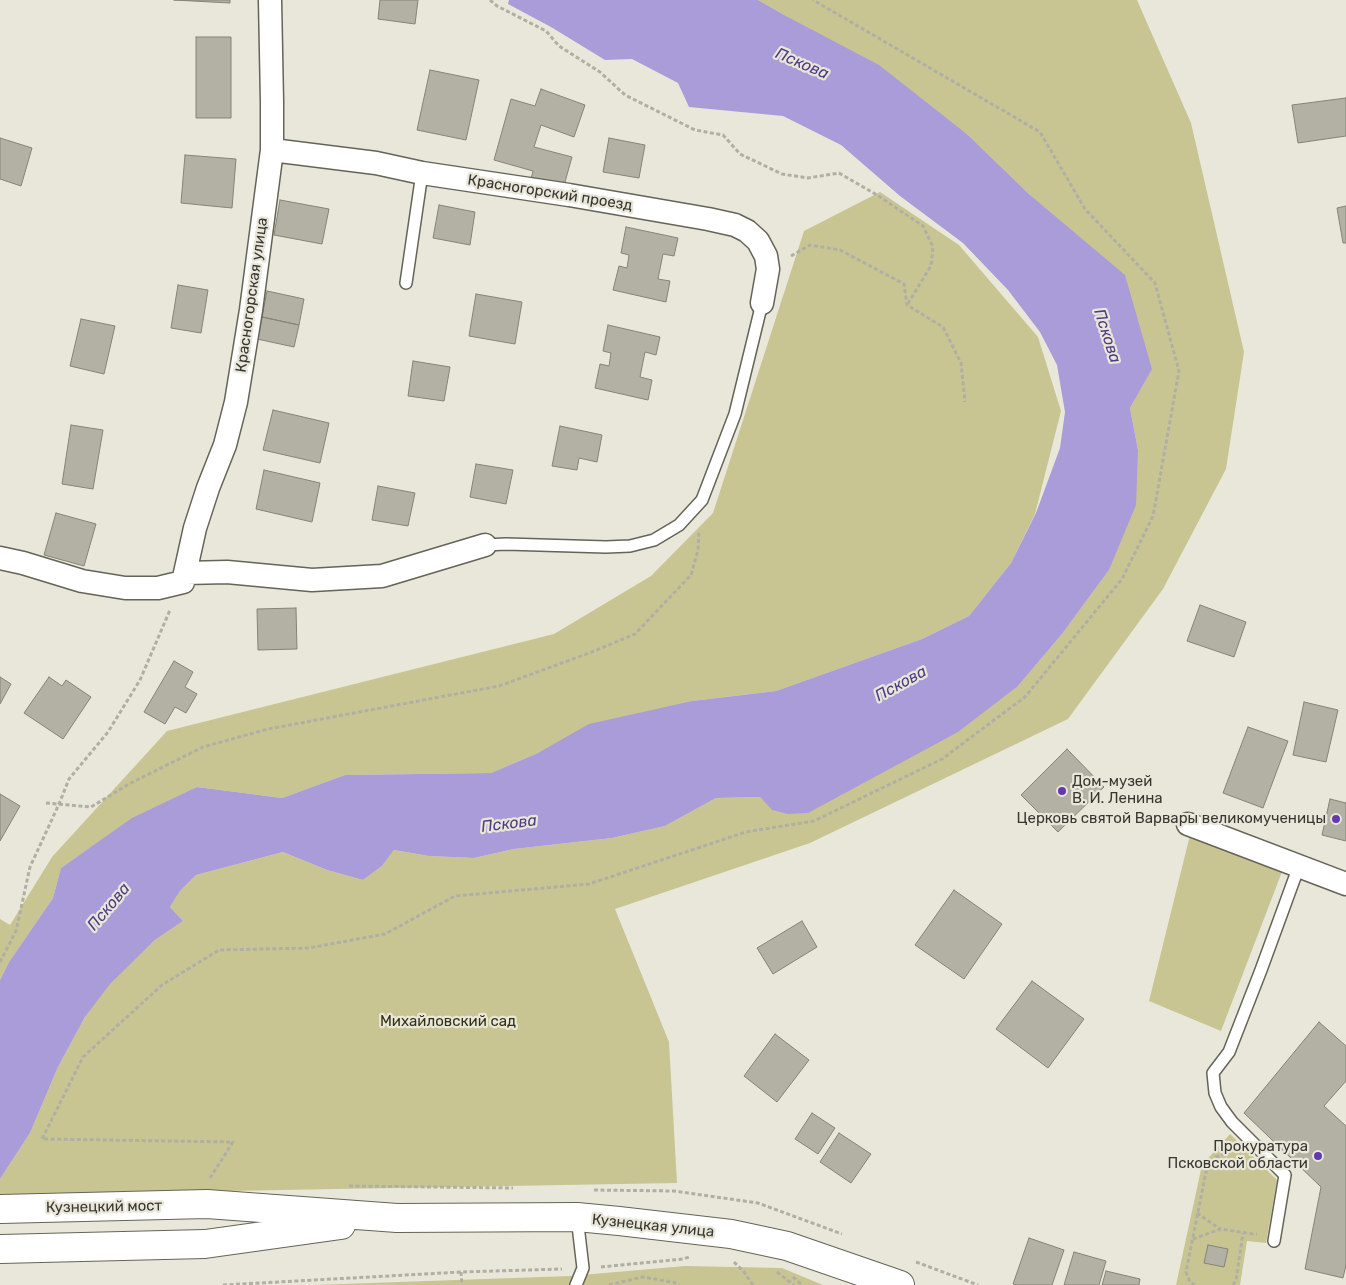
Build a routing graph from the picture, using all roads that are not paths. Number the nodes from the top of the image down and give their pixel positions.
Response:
1 (270, 0) edge
2 (272, 150) junction
3 (422, 173) junction
4 (406, 283) dead end
5 (762, 303) joint
6 (485, 545) joint
7 (0, 558) edge
8 (184, 577) junction
9 (1188, 824) dead end
10 (1298, 866) junction
11 (1346, 884) edge
12 (208, 1192) joint
13 (0, 1209) edge
14 (397, 1218) junction
15 (577, 1218) junction
16 (1274, 1241) dead end
17 (0, 1249) edge
18 (576, 1285) edge
19 (900, 1285) edge

1 - 2 street, Красногорская улица
2 - 3 street, Красногорский проезд
2 - 8 street, Красногорская улица
3 - 4 lane
3 - 5 street, Красногорский проезд
5 - 6 lane
6 - 8 street
7 - 8 street
9 - 10 street
10 - 11 street
10 - 16 lane
12 - 13 street, Кузнецкий мост
12 - 14 street, Кузнецкая улица
14 - 15 street, Кузнецкая улица
14 - 17 street, Кузнецкая улица
15 - 18 lane
15 - 19 street, Кузнецкая улица

